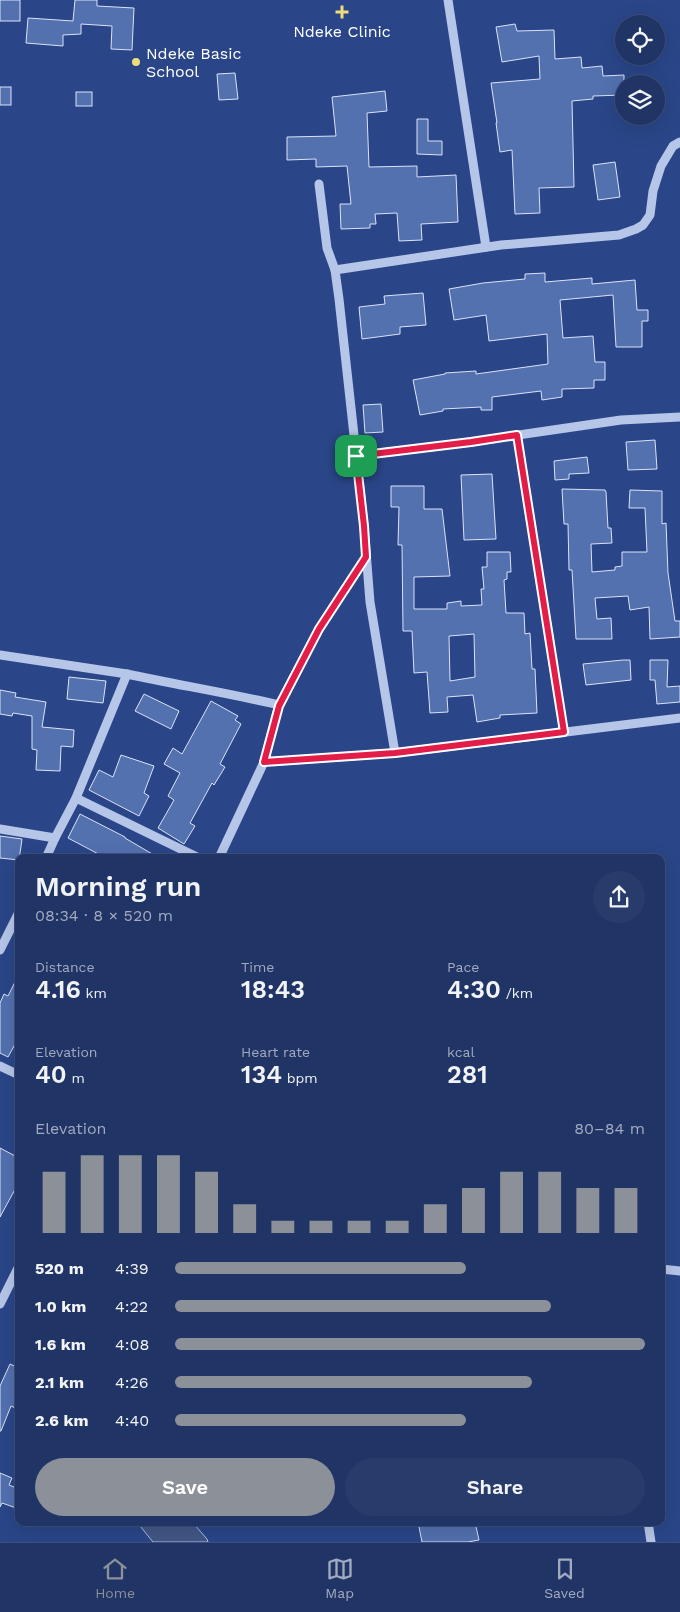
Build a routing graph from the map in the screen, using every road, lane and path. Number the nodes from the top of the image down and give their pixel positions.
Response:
1 (448, 0) edge
2 (680, 142) edge
3 (319, 184) dead end
4 (486, 247) junction
5 (335, 270) junction
6 (680, 417) edge
7 (517, 435) junction
8 (356, 456) junction
9 (366, 557) junction
10 (0, 655) edge
11 (127, 674) junction
12 (279, 706) junction
13 (680, 718) edge
14 (564, 732) junction
15 (395, 753) junction
16 (264, 762) junction
17 (76, 798) junction
18 (0, 829) edge
19 (55, 838) junction
20 (48, 854) edge
21 (191, 854) edge
22 (221, 854) edge
23 (15, 920) edge
24 (0, 950) edge
25 (0, 1066) edge
26 (15, 1073) edge
27 (665, 1270) edge
28 (680, 1272) edge
29 (15, 1274) edge
30 (0, 1304) edge
31 (649, 1526) edge
32 (651, 1542) edge

1 - 4 street
2 - 4 street
3 - 5 street
4 - 5 street
5 - 8 street
6 - 7 street
7 - 8 street
7 - 14 street
8 - 9 street
9 - 12 street
9 - 15 street
10 - 11 street
11 - 12 street
11 - 17 street
12 - 16 street
13 - 14 street
14 - 15 street
15 - 16 street
16 - 22 street
17 - 19 street
17 - 21 street
18 - 19 street
19 - 20 street
23 - 24 street
25 - 26 street
27 - 28 street
29 - 30 street
31 - 32 street

